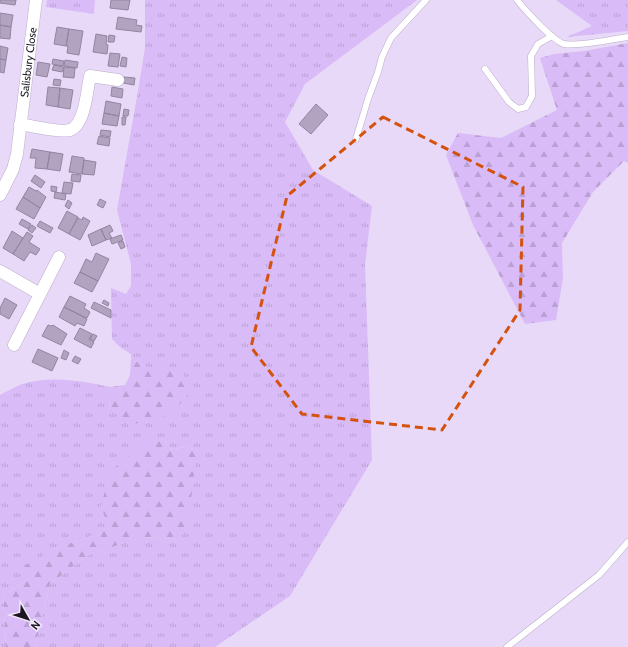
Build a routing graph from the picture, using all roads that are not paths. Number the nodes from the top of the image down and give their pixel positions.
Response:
1 (36, 0) edge
2 (426, 0) edge
3 (517, 0) edge
4 (552, 36) junction
5 (628, 37) edge
6 (485, 69) dead end
7 (118, 80) dead end
8 (20, 124) junction
9 (356, 138) dead end
10 (0, 195) edge
11 (59, 257) dead end
12 (0, 271) edge
13 (40, 294) junction
14 (14, 345) dead end
15 (628, 542) edge
16 (507, 647) edge

1 - 8 street, Salisbury Close
2 - 9 lane
3 - 4 lane
4 - 5 lane
4 - 6 lane
7 - 8 street
8 - 10 street, Salisbury Close
11 - 13 street
12 - 13 street
13 - 14 street
15 - 16 lane

